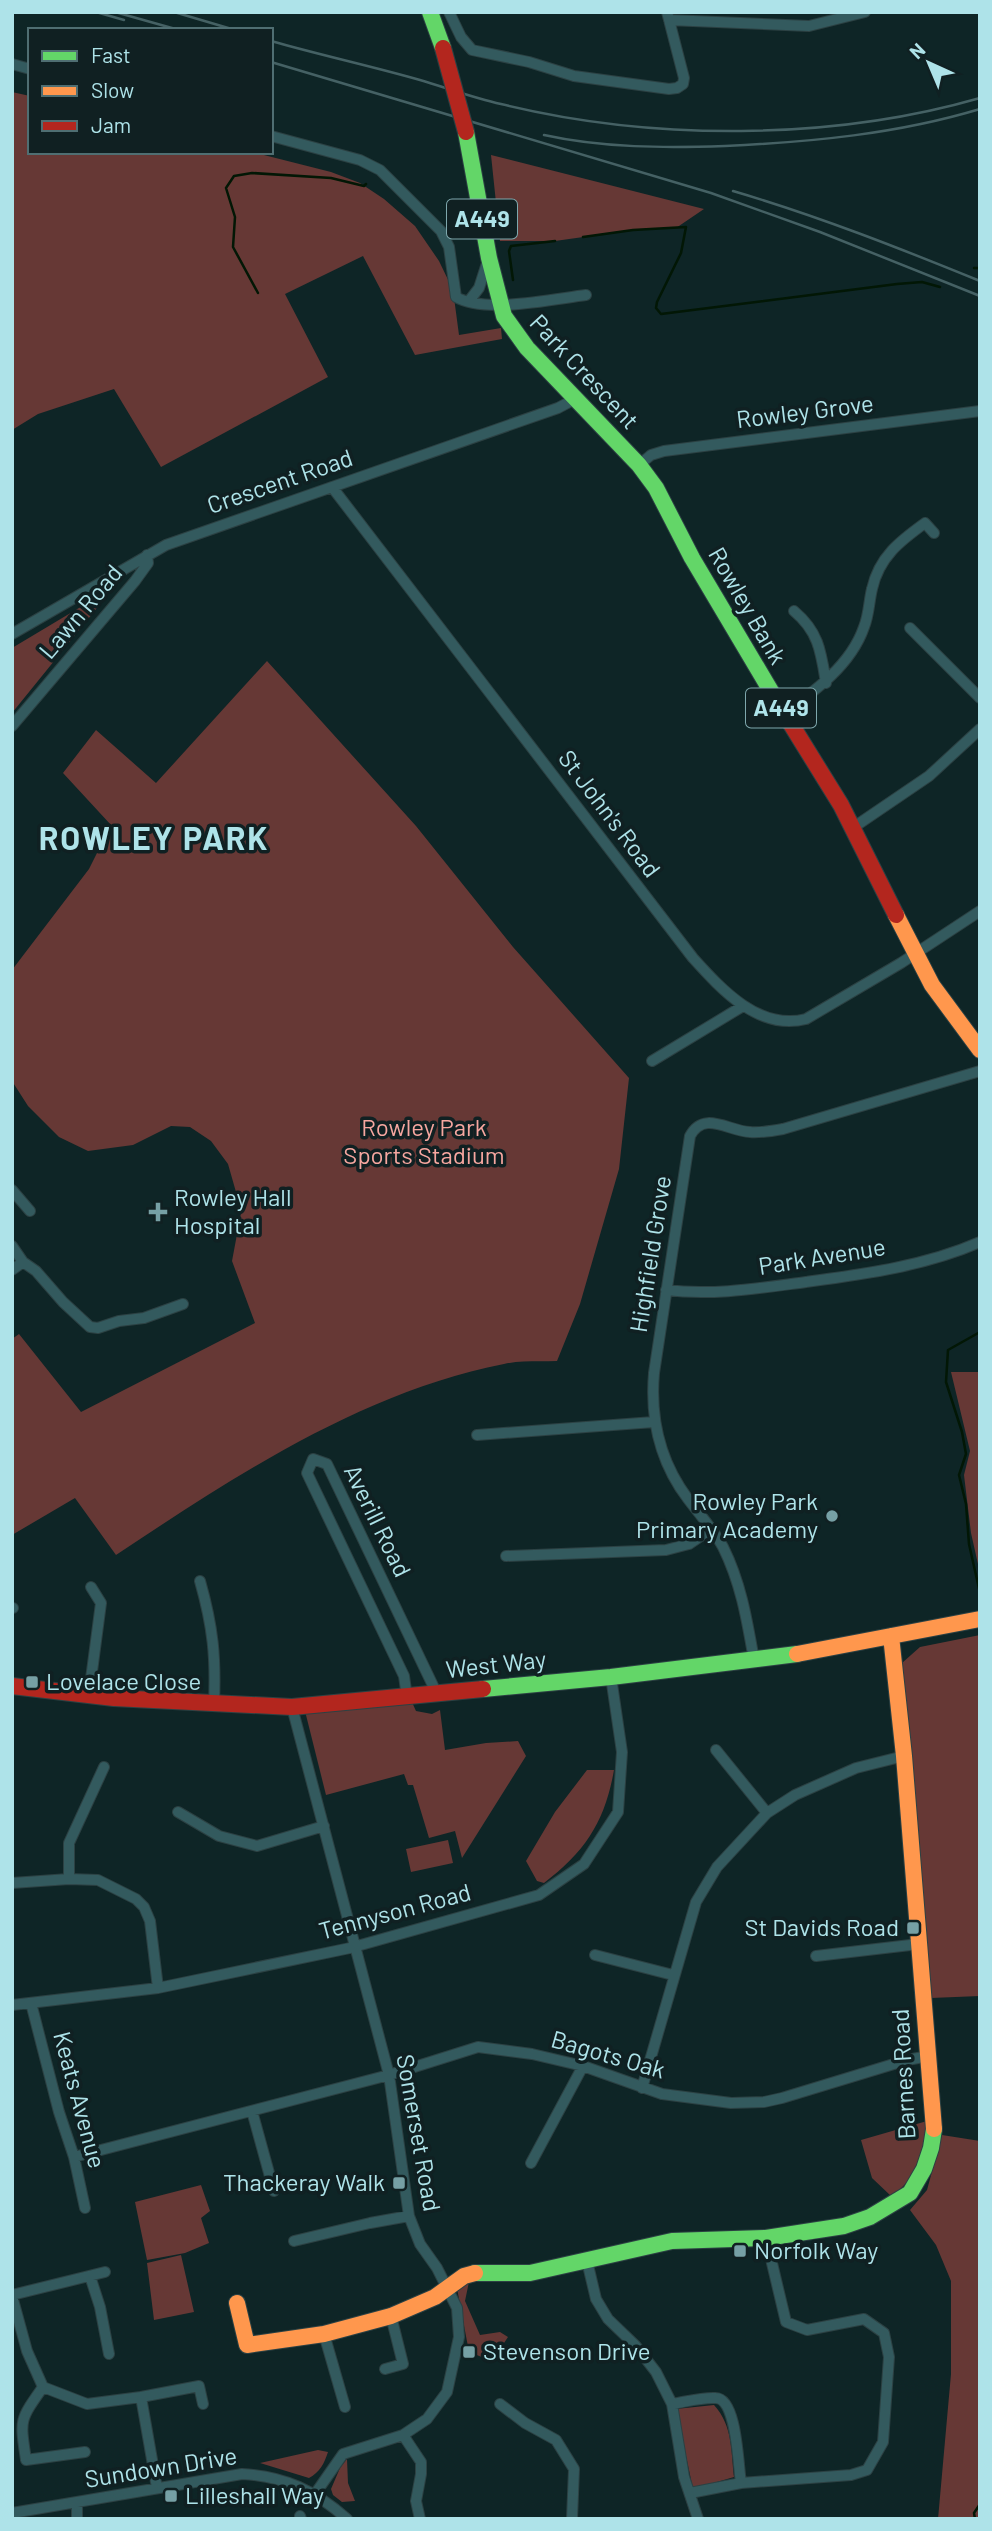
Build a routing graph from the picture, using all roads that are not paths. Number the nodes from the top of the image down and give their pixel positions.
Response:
1 (430, 12) edge
2 (449, 12) edge
3 (800, 12) edge
4 (865, 12) edge
5 (668, 16) edge
6 (801, 26) junction
7 (273, 137) edge
8 (489, 258) junction
9 (586, 295) dead end
10 (469, 301) junction
11 (501, 306) junction
12 (575, 398) junction
13 (980, 411) edge
14 (639, 465) junction
15 (332, 487) junction
16 (934, 533) dead end
17 (147, 555) junction
18 (794, 611) dead end
19 (910, 628) dead end
20 (12, 634) edge
21 (826, 683) junction
22 (980, 698) edge
23 (784, 713) junction
24 (12, 726) edge
25 (980, 729) edge
26 (854, 827) junction
27 (980, 911) edge
28 (915, 954) junction
29 (743, 1006) junction
30 (980, 1050) edge
31 (652, 1061) dead end
32 (980, 1071) edge
33 (12, 1190) edge
34 (30, 1211) dead end
35 (980, 1242) edge
36 (12, 1246) edge
37 (23, 1262) junction
38 (12, 1270) edge
39 (666, 1290) junction
40 (183, 1304) dead end
41 (654, 1422) junction
42 (477, 1435) dead end
43 (712, 1529) junction
44 (506, 1556) dead end
45 (200, 1581) dead end
46 (91, 1587) dead end
47 (979, 1619) edge
48 (891, 1636) junction
49 (754, 1660) junction
50 (611, 1677) junction
51 (12, 1686) edge
52 (437, 1694) junction
53 (89, 1695) junction
54 (407, 1697) junction
55 (214, 1704) junction
56 (292, 1707) junction
57 (716, 1750) dead end
58 (904, 1756) junction
59 (104, 1767) dead end
60 (178, 1812) dead end
61 (767, 1813) junction
62 (324, 1826) junction
63 (69, 1879) junction
64 (12, 1883) edge
65 (919, 1944) junction
66 (356, 1947) junction
67 (595, 1955) dead end
68 (816, 1956) dead end
69 (673, 1975) junction
70 (158, 1988) junction
71 (31, 2003) junction
72 (12, 2006) edge
73 (929, 2056) junction
74 (583, 2066) junction
75 (389, 2075) junction
76 (642, 2088) junction
77 (252, 2111) junction
78 (74, 2157) junction
79 (531, 2162) dead end
80 (274, 2191) dead end
81 (85, 2208) dead end
82 (409, 2216) junction
83 (766, 2238) junction
84 (294, 2241) dead end
85 (587, 2261) junction
86 (104, 2272) dead end
87 (90, 2276) junction
88 (446, 2288) junction
89 (12, 2296) edge
90 (237, 2303) dead end
91 (391, 2316) junction
92 (324, 2334) junction
93 (109, 2354) dead end
94 (385, 2369) dead end
95 (43, 2387) junction
96 (141, 2397) junction
97 (203, 2404) dead end
98 (500, 2404) dead end
99 (672, 2404) junction
100 (345, 2407) dead end
101 (403, 2435) junction
102 (85, 2452) dead end
103 (26, 2460) junction
104 (12, 2462) edge
105 (740, 2483) junction
106 (157, 2488) junction
107 (690, 2493) junction
108 (315, 2494) junction
109 (77, 2502) junction
110 (12, 2513) edge
111 (77, 2519) edge
112 (346, 2519) edge
113 (420, 2519) edge
114 (572, 2519) edge
115 (698, 2519) edge

1 - 8 main road, A449, bridge
2 - 5 street
3 - 6 street
4 - 6 street
5 - 6 street
7 - 10 street
8 - 10 street
8 - 11 main road, A449
9 - 11 street
10 - 11 street
11 - 12 main road, Park Crescent / A449
12 - 14 main road, Park Crescent / A449
12 - 15 street, Crescent Road
13 - 14 street, Rowley Grove
14 - 23 main road, Rowley Bank / A449
15 - 17 street, Crescent Road
15 - 29 street, St John's Road
16 - 21 street
17 - 20 street, Crescent Road
17 - 24 street, Lawn Road
18 - 21 street
19 - 22 street
21 - 23 street
23 - 26 main road, Rowley Bank / A449
25 - 26 street
26 - 28 main road, Rowley Bank / A449
27 - 28 street, St John's Road
28 - 29 street, St John's Road
28 - 30 main road, A449
29 - 31 street
32 - 39 street, Highfield Grove
33 - 34 street
35 - 39 street, Park Avenue
36 - 37 street
37 - 38 street
37 - 40 street
39 - 41 street, Highfield Grove
41 - 42 street
41 - 43 street, Highfield Grove
43 - 44 street
43 - 49 street, Highfield Grove
45 - 55 street
46 - 53 street
47 - 48 main road, West Way
48 - 49 main road, West Way
48 - 58 main road, Barnes Road
49 - 50 main road, West Way
50 - 52 main road, West Way
50 - 66 street, Tennyson Road
51 - 53 main road, West Way
52 - 54 main road, West Way
52 - 54 street, Averill Road
53 - 55 main road, West Way
54 - 56 main road, West Way
55 - 56 main road, West Way
56 - 62 street, Somerset Road
57 - 61 street
58 - 61 street
58 - 65 main road, Barnes Road
59 - 63 street
60 - 62 street
61 - 69 street
62 - 66 street, Somerset Road
63 - 64 street
63 - 70 street
65 - 68 street
65 - 73 main road, Barnes Road
66 - 70 street, Tennyson Road
66 - 75 street, Somerset Road
67 - 69 street
69 - 76 street
70 - 71 street, Tennyson Road
71 - 72 street, Tennyson Road
71 - 78 street, Keats Avenue
73 - 76 street, Bagots Oak
73 - 83 main road, Barnes Road
74 - 75 street, Bagots Oak
74 - 76 street, Bagots Oak
74 - 79 street
75 - 77 street, Bagots Oak
75 - 82 street, Somerset Road
77 - 78 street, Bagots Oak
77 - 80 street
78 - 81 street, Keats Avenue
82 - 84 street
82 - 88 street, Somerset Road
83 - 85 main road, Barnes Road
83 - 105 street
85 - 88 main road, Barnes Road
85 - 99 street
86 - 87 street
87 - 89 street
87 - 93 street
88 - 91 main road
88 - 101 street, Somerset Road
89 - 95 street
90 - 92 main road
91 - 92 main road
91 - 94 street
92 - 100 street
95 - 96 street
95 - 103 street
96 - 97 street
96 - 106 street
98 - 114 street
99 - 105 street
99 - 107 street
101 - 108 street, Somerset Road
101 - 113 street
102 - 103 street
103 - 104 street
105 - 107 street
106 - 108 street, Sundown Drive
106 - 109 street, Sundown Drive
107 - 115 street
108 - 112 street, Sundown Drive
109 - 110 street, Sundown Drive
109 - 111 street

